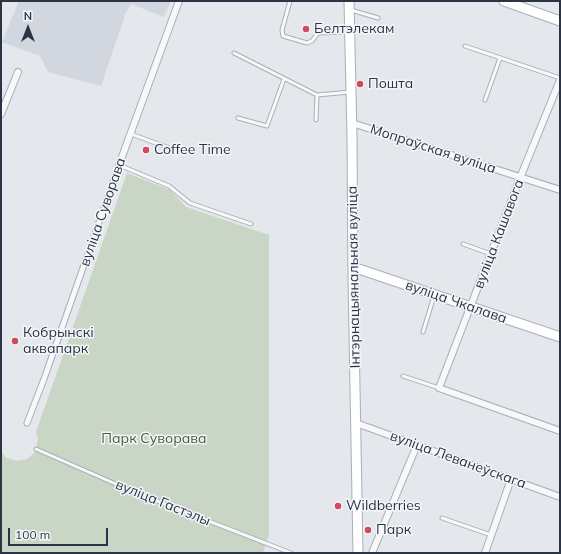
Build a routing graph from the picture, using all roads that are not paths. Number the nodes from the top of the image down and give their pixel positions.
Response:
1 (179, 1) edge
2 (290, 1) edge
3 (504, 1) edge
4 (349, 5) edge
5 (378, 18) dead end
6 (560, 21) edge
7 (350, 32) junction
8 (466, 46) dead end
9 (234, 53) dead end
10 (500, 58) junction
11 (18, 72) dead end
12 (284, 79) junction
13 (560, 79) edge
14 (352, 92) junction
15 (317, 95) junction
16 (485, 100) dead end
17 (1, 114) edge
18 (238, 118) dead end
19 (316, 120) dead end
20 (352, 123) junction
21 (131, 134) junction
22 (172, 149) dead end
23 (119, 165) junction
24 (520, 178) junction
25 (560, 190) edge
26 (251, 224) dead end
27 (463, 244) dead end
28 (491, 254) junction
29 (353, 267) junction
30 (435, 294) junction
31 (471, 306) junction
32 (423, 332) dead end
33 (560, 337) edge
34 (403, 376) dead end
35 (439, 388) junction
36 (27, 423) dead end
37 (356, 423) junction
38 (560, 431) edge
39 (417, 445) junction
40 (36, 449) dead end
41 (511, 480) junction
42 (560, 497) edge
43 (442, 518) dead end
44 (492, 536) junction
45 (291, 553) edge
46 (358, 553) edge
47 (372, 553) edge
48 (485, 553) edge

1 - 21 street, вуліца Суворава
2 - 7 lane
3 - 6 main road
4 - 5 lane
4 - 7 main road, Інтэрнацыянальная вуліца
7 - 14 main road, Інтэрнацыянальная вуліца
8 - 10 lane
9 - 12 lane
10 - 13 lane
10 - 16 lane
11 - 17 street
12 - 15 lane
12 - 18 lane
13 - 24 street, вуліца Кашавога
14 - 15 lane
14 - 20 main road, Інтэрнацыянальная вуліца
15 - 19 lane
20 - 24 street, Мопраўская вуліца
20 - 29 main road, Інтэрнацыянальная вуліца
21 - 22 lane
21 - 23 street, вуліца Суворава
23 - 26 lane
23 - 36 street, вуліца Суворава
24 - 25 street, Мопраўская вуліца
24 - 28 street, вуліца Кашавога
27 - 28 lane
28 - 31 street, вуліца Кашавога
29 - 30 main road, вуліца Чкалава
29 - 37 main road, Інтэрнацыянальная вуліца
30 - 31 main road, вуліца Чкалава
30 - 32 lane
31 - 33 main road, вуліца Чкалава
31 - 35 street, вуліца Кашавога
34 - 35 lane
35 - 38 street
37 - 39 street, вуліца Леванеўскага
37 - 46 main road, Інтэрнацыянальная вуліца
39 - 41 street, вуліца Леванеўскага
39 - 47 street
40 - 45 lane, вуліца Гастэлы
41 - 42 street, вуліца Леванеўскага
41 - 44 street
43 - 44 lane
44 - 48 street

